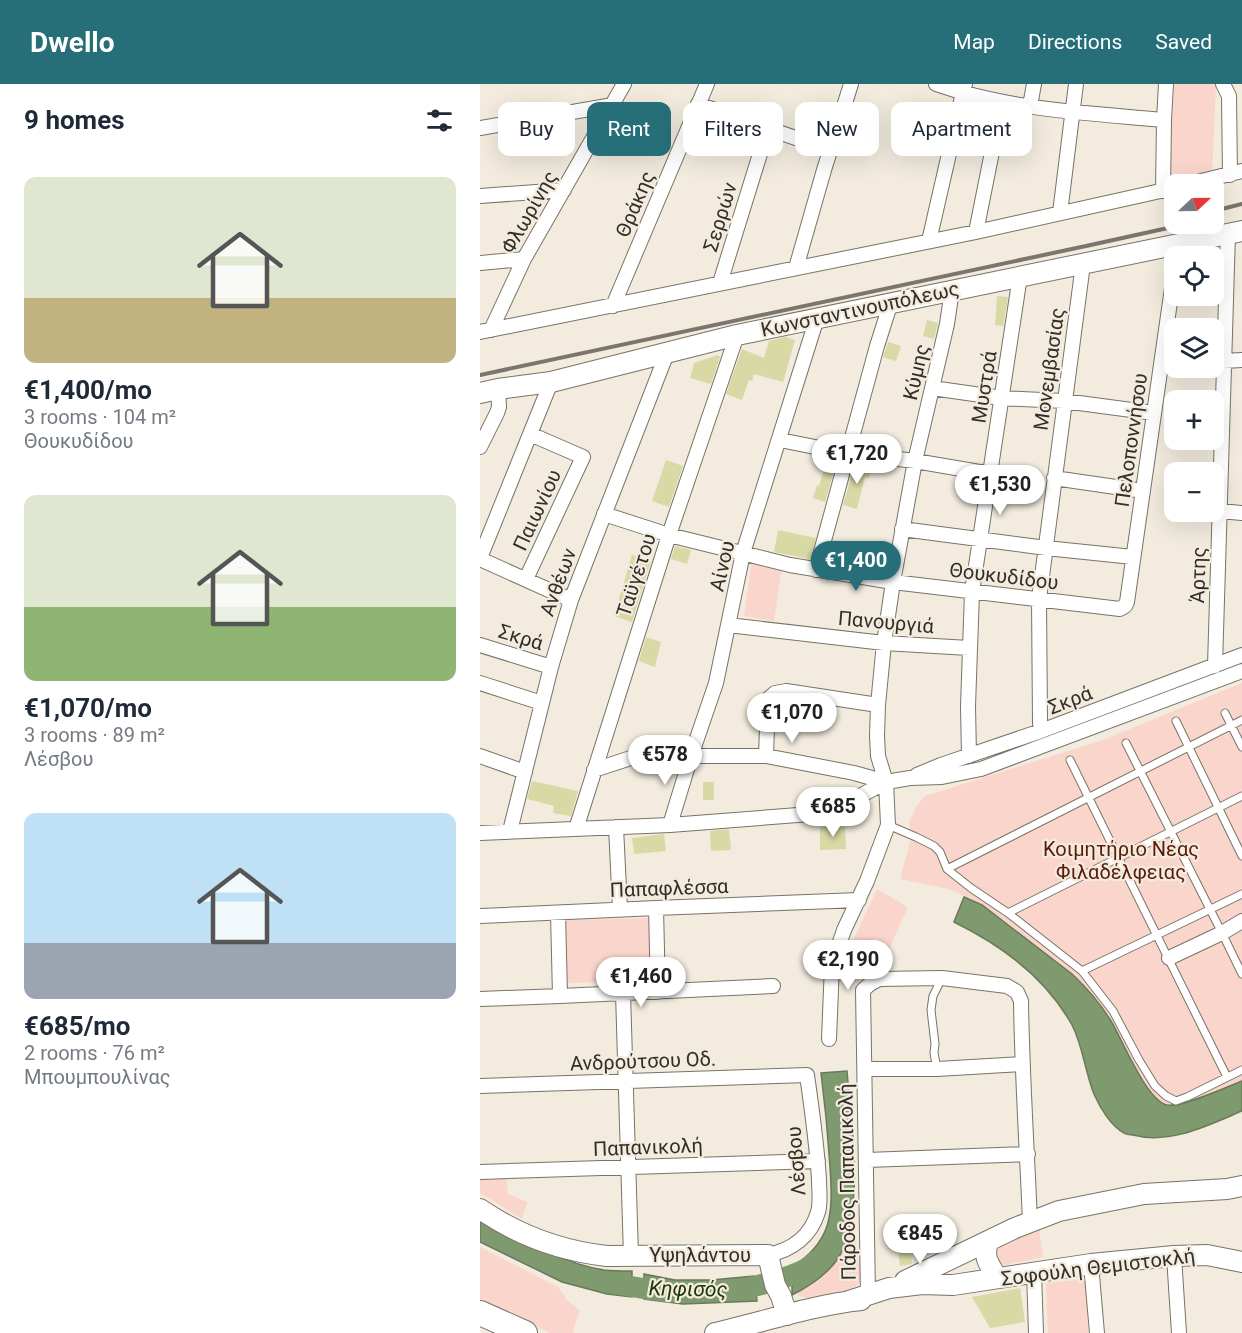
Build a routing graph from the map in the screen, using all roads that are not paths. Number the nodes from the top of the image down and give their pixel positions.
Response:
1 (624, 84) edge
2 (707, 84) edge
3 (851, 84) edge
4 (936, 84) edge
5 (1034, 84) edge
6 (1076, 84) edge
7 (1166, 84) edge
8 (1223, 84) edge
9 (964, 89) edge
10 (615, 102) edge
11 (699, 102) edge
12 (845, 102) edge
13 (1002, 102) edge
14 (1031, 102) edge
15 (1032, 106) edge
16 (587, 109) edge
17 (1072, 111) junction
18 (1164, 120) junction
19 (480, 128) edge
20 (683, 140) edge
21 (587, 150) edge
22 (759, 156) edge
23 (828, 156) edge
24 (991, 156) edge
25 (1236, 173) edge
26 (1168, 174) edge
27 (564, 190) junction
28 (1164, 190) edge
29 (480, 196) edge
30 (1060, 213) junction
31 (976, 232) junction
32 (1235, 232) edge
33 (929, 241) junction
34 (1191, 246) edge
35 (1164, 252) edge
36 (524, 260) junction
37 (480, 263) edge
38 (1083, 264) junction
39 (796, 268) junction
40 (1020, 276) junction
41 (720, 284) junction
42 (952, 290) junction
43 (891, 302) junction
44 (613, 306) junction
45 (1169, 306) edge
46 (817, 318) junction
47 (485, 331) edge
48 (737, 335) junction
49 (667, 353) junction
50 (1242, 360) edge
51 (1224, 361) joint
52 (1224, 378) edge
53 (551, 382) junction
54 (932, 388) junction
55 (489, 391) edge
56 (1002, 398) junction
57 (1064, 401) junction
58 (1154, 413) junction
59 (530, 434) junction
60 (780, 440) junction
61 (480, 447) edge
62 (820, 448) dead end
63 (849, 453) junction
64 (915, 461) junction
65 (1221, 462) edge
66 (991, 474) junction
67 (1054, 478) junction
68 (1143, 491) junction
69 (1224, 512) edge
70 (1242, 513) edge
71 (604, 514) junction
72 (1220, 522) edge
73 (902, 529) junction
74 (669, 535) junction
75 (980, 540) junction
76 (1046, 548) junction
77 (743, 553) junction
78 (1133, 557) junction
79 (480, 558) edge
80 (816, 570) junction
81 (525, 579) junction
82 (893, 582) junction
83 (972, 592) junction
84 (1039, 599) junction
85 (571, 600) junction
86 (1120, 609) joint
87 (728, 625) junction
88 (884, 643) junction
89 (480, 645) edge
90 (969, 648) junction
91 (1242, 655) edge
92 (1215, 666) junction
93 (551, 667) junction
94 (1242, 672) edge
95 (480, 683) edge
96 (542, 704) junction
97 (878, 705) junction
98 (1225, 713) dead end
99 (1242, 720) edge
100 (1176, 721) dead end
101 (1231, 726) junction
102 (1041, 731) junction
103 (1126, 743) dead end
104 (1188, 747) junction
105 (1242, 747) edge
106 (480, 756) edge
107 (691, 756) junction
108 (766, 756) junction
109 (969, 756) junction
110 (1070, 760) dead end
111 (594, 770) junction
112 (1140, 771) junction
113 (525, 772) junction
114 (910, 778) junction
115 (886, 782) junction
116 (1242, 796) edge
117 (1088, 798) junction
118 (1219, 808) junction
119 (670, 825) junction
120 (888, 825) junction
121 (616, 827) junction
122 (576, 830) junction
123 (510, 831) junction
124 (1171, 831) junction
125 (480, 833) edge
126 (1242, 856) edge
127 (1118, 858) junction
128 (947, 869) junction
129 (1242, 894) edge
130 (859, 900) junction
131 (656, 908) junction
132 (620, 909) junction
133 (1210, 910) junction
134 (558, 913) junction
135 (1008, 913) junction
136 (480, 916) edge
137 (1242, 921) edge
138 (1222, 933) junction
139 (1156, 936) junction
140 (1169, 958) junction
141 (1082, 971) junction
142 (1242, 974) edge
143 (942, 978) junction
144 (773, 986) dead end
145 (658, 992) junction
146 (623, 993) junction
147 (560, 996) junction
148 (480, 999) edge
149 (829, 1039) dead end
150 (1022, 1064) junction
151 (865, 1069) junction
152 (937, 1069) junction
153 (1242, 1070) edge
154 (807, 1075) joint
155 (1227, 1077) junction
156 (626, 1081) junction
157 (480, 1086) edge
158 (1028, 1154) junction
159 (867, 1160) junction
160 (818, 1161) junction
161 (628, 1168) junction
162 (480, 1173) edge
163 (1237, 1189) edge
164 (480, 1209) edge
165 (1030, 1222) junction
166 (988, 1241) junction
167 (967, 1251) junction
168 (631, 1256) junction
169 (1174, 1256) junction
170 (1242, 1262) edge
171 (1091, 1264) junction
172 (1034, 1272) junction
173 (998, 1278) junction
174 (973, 1282) junction
175 (953, 1285) junction
176 (889, 1288) junction
177 (776, 1291) junction
178 (868, 1295) junction
179 (849, 1302) junction
180 (480, 1313) edge
181 (525, 1333) edge
182 (715, 1333) edge
183 (1036, 1333) edge
184 (1097, 1333) edge
185 (1179, 1333) edge

1 - 10 street, Φλωρίνης
2 - 11 street, Θράκης
3 - 12 street
4 - 9 street
5 - 14 street
6 - 17 street
7 - 18 street
8 - 25 street
9 - 13 street
9 - 33 street
15 - 17 street
16 - 19 street
17 - 18 street
17 - 30 street
18 - 26 street
20 - 44 street, Θράκης
21 - 27 street, Φλωρίνης
22 - 41 street, Σερρών
23 - 39 street
24 - 31 street
27 - 29 street
27 - 36 street, Φλωρίνης
28 - 30 street
30 - 31 street
31 - 33 street
32 - 34 main road, Κωνσταντινουπόλεως
32 - 51 street, Άρτης
33 - 39 street
35 - 38 main road, Κωνσταντινουπόλεως
36 - 37 street
36 - 47 street, Φλωρίνης
38 - 40 main road, Κωνσταντινουπόλεως
38 - 57 street, Μονεμβασίας
39 - 41 street
40 - 42 main road, Κωνσταντινουπόλεως
40 - 56 street, Μυστρά
41 - 44 street
42 - 43 main road, Κωνσταντινουπόλεως
42 - 54 street, Κύμης
43 - 46 main road, Κωνσταντινουπόλεως
43 - 63 street
44 - 47 street
45 - 58 street, Πελοποννήσου
46 - 48 main road, Κωνσταντινουπόλεως
46 - 60 street, Αίνου
48 - 49 main road, Κωνσταντινουπόλεως
48 - 74 street, Ταϋγέτου
49 - 53 main road, Κωνσταντινουπόλεως
49 - 71 street, Ανθέων
50 - 51 street
52 - 65 street, Άρτης
53 - 55 main road, Κωνσταντινουπόλεως
53 - 59 street
54 - 56 street
54 - 64 street, Κύμης
55 - 61 street
56 - 57 street
56 - 66 street, Μυστρά
57 - 58 street
57 - 67 street, Μονεμβασίας
58 - 68 street, Πελοποννήσου
59 - 79 street
59 - 81 street, Παιωνίου
60 - 62 street
60 - 77 street, Αίνου
63 - 64 street
63 - 80 street
64 - 66 street
64 - 73 street, Κύμης
66 - 75 street, Μυστρά
67 - 68 street
67 - 76 street, Μονεμβασίας
68 - 78 street, Πελοποννήσου
69 - 70 street
71 - 74 street, Θουκυδίδου
71 - 85 street, Ανθέων
72 - 92 street, Άρτης
73 - 75 street
73 - 82 street, Κύμης
74 - 77 street, Θουκυδίδου
74 - 111 street, Ταϋγέτου
75 - 76 street
75 - 83 street, Μυστρά
76 - 78 street
76 - 84 street, Μονεμβασίας
77 - 80 street, Θουκυδίδου
77 - 87 street, Αίνου
78 - 86 street, Πελοποννήσου
79 - 81 street
80 - 82 street, Θουκυδίδου
81 - 85 street
82 - 83 street, Θουκυδίδου
82 - 88 street, Κύμης
83 - 84 street, Θουκυδίδου
83 - 90 street, Μυστρά
84 - 86 street, Θουκυδίδου
84 - 102 street, Μονεμβασίας
85 - 93 street, Ανθέων
87 - 88 street, Πανουργιά
87 - 107 street, Αίνου
88 - 90 street, Πανουργιά
88 - 97 street, Κύμης
89 - 93 street, Σκρά
90 - 109 street, Μυστρά
91 - 92 street, Σκρά
92 - 102 street, Σκρά
93 - 96 street, Ανθέων
94 - 114 street, Σκρά
95 - 96 street
96 - 113 street, Ανθέων
97 - 108 street
97 - 115 street, Κύμης
98 - 101 lane
99 - 101 lane
100 - 104 lane
101 - 104 lane
101 - 105 lane
102 - 109 street, Σκρά
103 - 112 lane
104 - 112 lane
104 - 118 lane
106 - 113 street
107 - 108 street
107 - 111 street
107 - 119 street, Αίνου
108 - 115 street
109 - 114 street, Σκρά
110 - 117 lane
111 - 122 street, Ταϋγέτου
112 - 117 lane
112 - 124 lane
113 - 123 street, Ανθέων
114 - 115 street, Σκρά
115 - 119 street
115 - 120 street
116 - 118 lane
117 - 127 lane
117 - 128 lane
118 - 124 lane
118 - 126 lane
119 - 121 street
120 - 128 lane
120 - 130 street
121 - 122 street
121 - 132 street
122 - 123 street
123 - 125 street
124 - 127 lane
124 - 133 lane
127 - 135 lane
127 - 139 lane
128 - 135 lane
129 - 133 lane
130 - 131 street, Παπαφλέσσα
130 - 149 street
131 - 132 street, Παπαφλέσσα
131 - 145 street
132 - 134 street, Παπαφλέσσα
133 - 138 lane
133 - 139 lane
134 - 136 street, Παπαφλέσσα
134 - 147 street
135 - 141 lane
137 - 138 street
138 - 140 street
138 - 142 lane
139 - 140 lane
139 - 141 lane
140 - 155 lane
141 - 155 lane
143 - 150 street
143 - 151 street, Πάροδος Παπανικολή
143 - 152 lane
144 - 145 street
145 - 146 street
146 - 147 street
146 - 156 street
147 - 148 street
150 - 152 street
150 - 158 street
151 - 152 street
151 - 159 street, Πάροδος Παπανικολή
153 - 155 lane
154 - 156 street, Ανδρούτσου Οδ.
154 - 160 street, Λέσβου
156 - 157 street, Ανδρούτσου Οδ.
156 - 161 street
158 - 159 street
158 - 165 street
159 - 178 street, Πάροδος Παπανικολή
160 - 161 street, Παπανικολή
160 - 177 street, Λέσβου
161 - 162 street, Παπανικολή
161 - 168 street
163 - 165 main road
164 - 168 main road, Υψηλάντου
165 - 166 main road
166 - 167 main road
166 - 173 main road
167 - 174 main road
167 - 176 main road
168 - 177 main road, Υψηλάντου
169 - 170 main road, Σοφούλη Θεμιστοκλή
169 - 171 main road, Σοφούλη Θεμιστοκλή
169 - 185 street
171 - 172 main road, Σοφούλη Θεμιστοκλή
171 - 184 street
172 - 173 main road, Σοφούλη Θεμιστοκλή
172 - 183 street
173 - 174 main road, Σοφούλη Θεμιστοκλή
174 - 175 main road, Σοφούλη Θεμιστοκλή
175 - 176 main road, Σοφούλη Θεμιστοκλή
175 - 179 main road, Σοφούλη Θεμιστοκλή
176 - 178 main road, Σοφούλη Θεμιστοκλή
177 - 179 main road
177 - 182 main road
178 - 179 main road, Σοφούλη Θεμιστοκλή
180 - 181 highway

